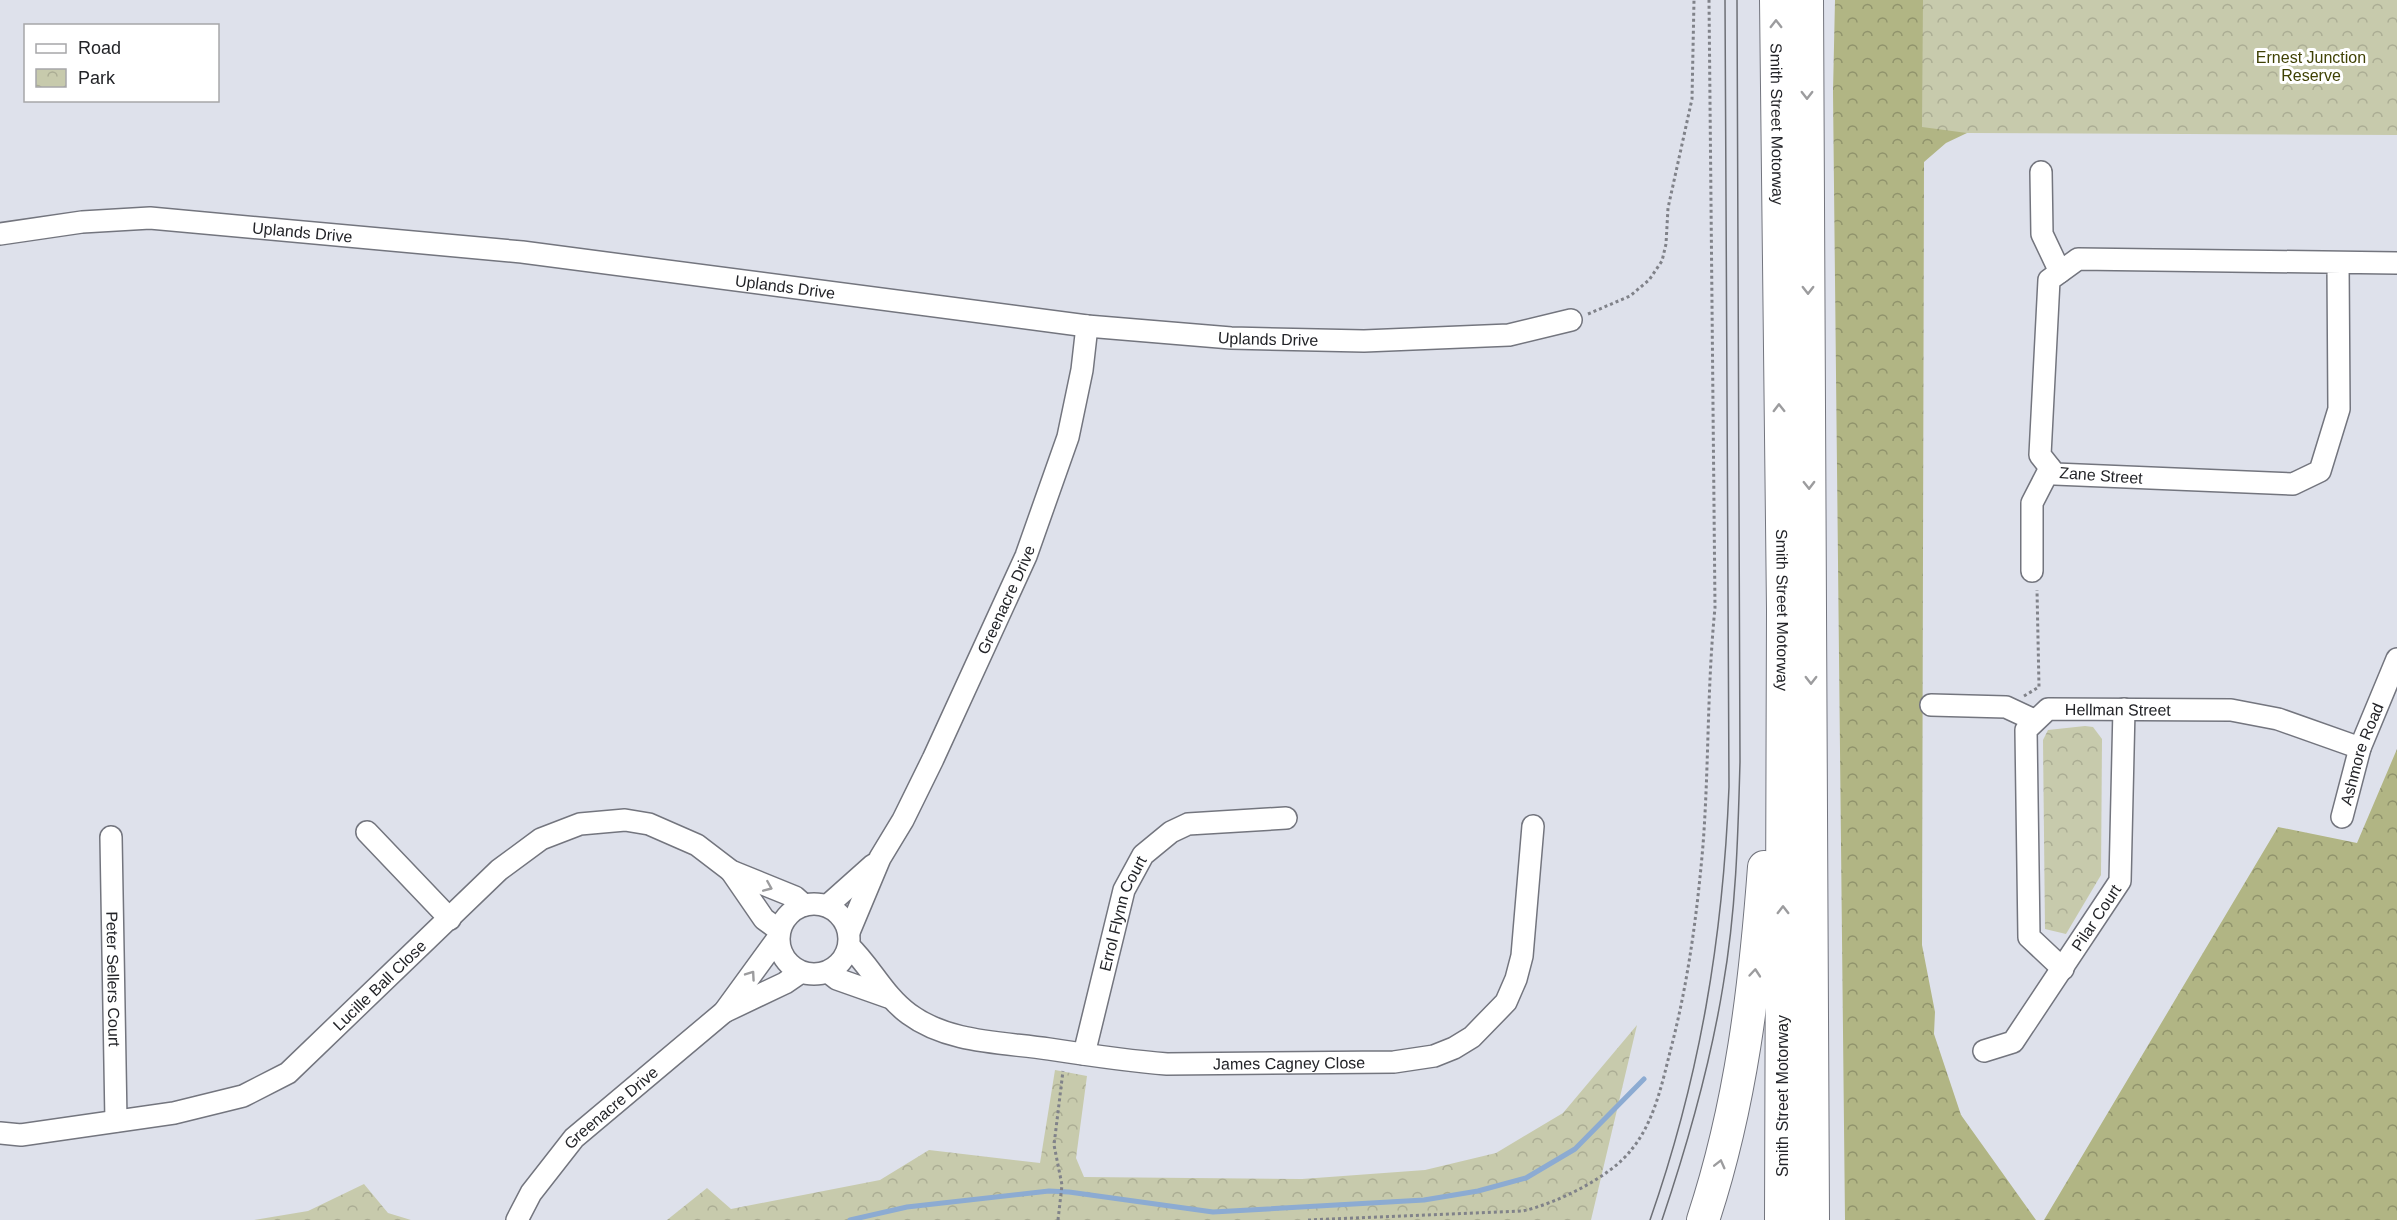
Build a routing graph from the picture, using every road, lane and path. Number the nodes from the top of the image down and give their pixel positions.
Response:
1 (1694, 0) edge
2 (1709, 0) edge
3 (1776, 0) edge
4 (1807, 0) edge
5 (2041, 172) dead end
6 (0, 234) edge
7 (2338, 263) junction
8 (2397, 263) edge
9 (2060, 272) junction
10 (1571, 320) joint
11 (1087, 326) junction
12 (2050, 468) junction
13 (2032, 571) joint
14 (2397, 659) edge
15 (1931, 705) dead end
16 (2006, 707) junction
17 (2124, 709) junction
18 (2034, 720) junction
19 (2360, 748) junction
20 (1784, 781) junction
21 (2342, 817) dead end
22 (1286, 818) dead end
23 (1533, 826) dead end
24 (367, 832) dead end
25 (111, 837) dead end
26 (880, 858) junction
27 (731, 871) junction
28 (804, 905) junction
29 (826, 906) junction
30 (450, 919) junction
31 (779, 934) junction
32 (849, 939) junction
33 (2063, 969) junction
34 (801, 972) junction
35 (828, 972) junction
36 (888, 997) junction
37 (724, 1012) junction
38 (1984, 1051) dead end
39 (1075, 1053) junction
40 (116, 1121) junction
41 (0, 1133) edge
42 (517, 1220) edge
43 (1058, 1220) edge
44 (1308, 1220) edge
45 (1703, 1220) edge
46 (1782, 1220) edge
47 (1813, 1220) edge

1 - 10 path
2 - 44 path
20 -> 3 highway, Smith Street Motorway
4 -> 47 highway, Smith Street Motorway
5 - 9 street
6 - 11 street, Uplands Drive
7 - 8 street
7 - 9 street
7 - 12 street, Zane Street
9 - 12 street, Zane Street
10 - 11 street, Uplands Drive
11 - 26 street, Greenacre Drive
12 - 13 street
13 - 16 path
14 - 19 street, Ashmore Road
15 - 16 street
16 - 18 street
17 - 18 street, Hellman Street
17 - 19 street, Hellman Street
17 - 33 street, Pilar Court
18 - 33 street
19 - 21 street, Ashmore Road
45 -> 20 highway
46 -> 20 highway, Smith Street Motorway
22 - 39 street, Errol Flynn Court
23 - 39 street, James Cagney Close
24 - 30 street
25 - 40 street, Peter Sellers Court
26 - 29 street, Greenacre Drive
26 - 32 street, Greenacre Drive
27 -> 28 street, Lucille Ball Close
27 - 30 street, Lucille Ball Close
27 - 31 street, Lucille Ball Close
28 - 29 street
28 - 31 street
29 - 32 street
30 - 40 street, Lucille Ball Close
31 - 34 street
37 -> 31 street, Greenacre Drive
32 - 35 street
32 - 36 street, James Cagney Close
33 - 38 street, Pilar Court
34 - 35 street
34 - 37 street, Greenacre Drive
35 - 36 street, James Cagney Close
36 - 39 street, James Cagney Close
37 - 42 street, Greenacre Drive
39 - 43 path
40 - 41 street, Lucille Ball Close

